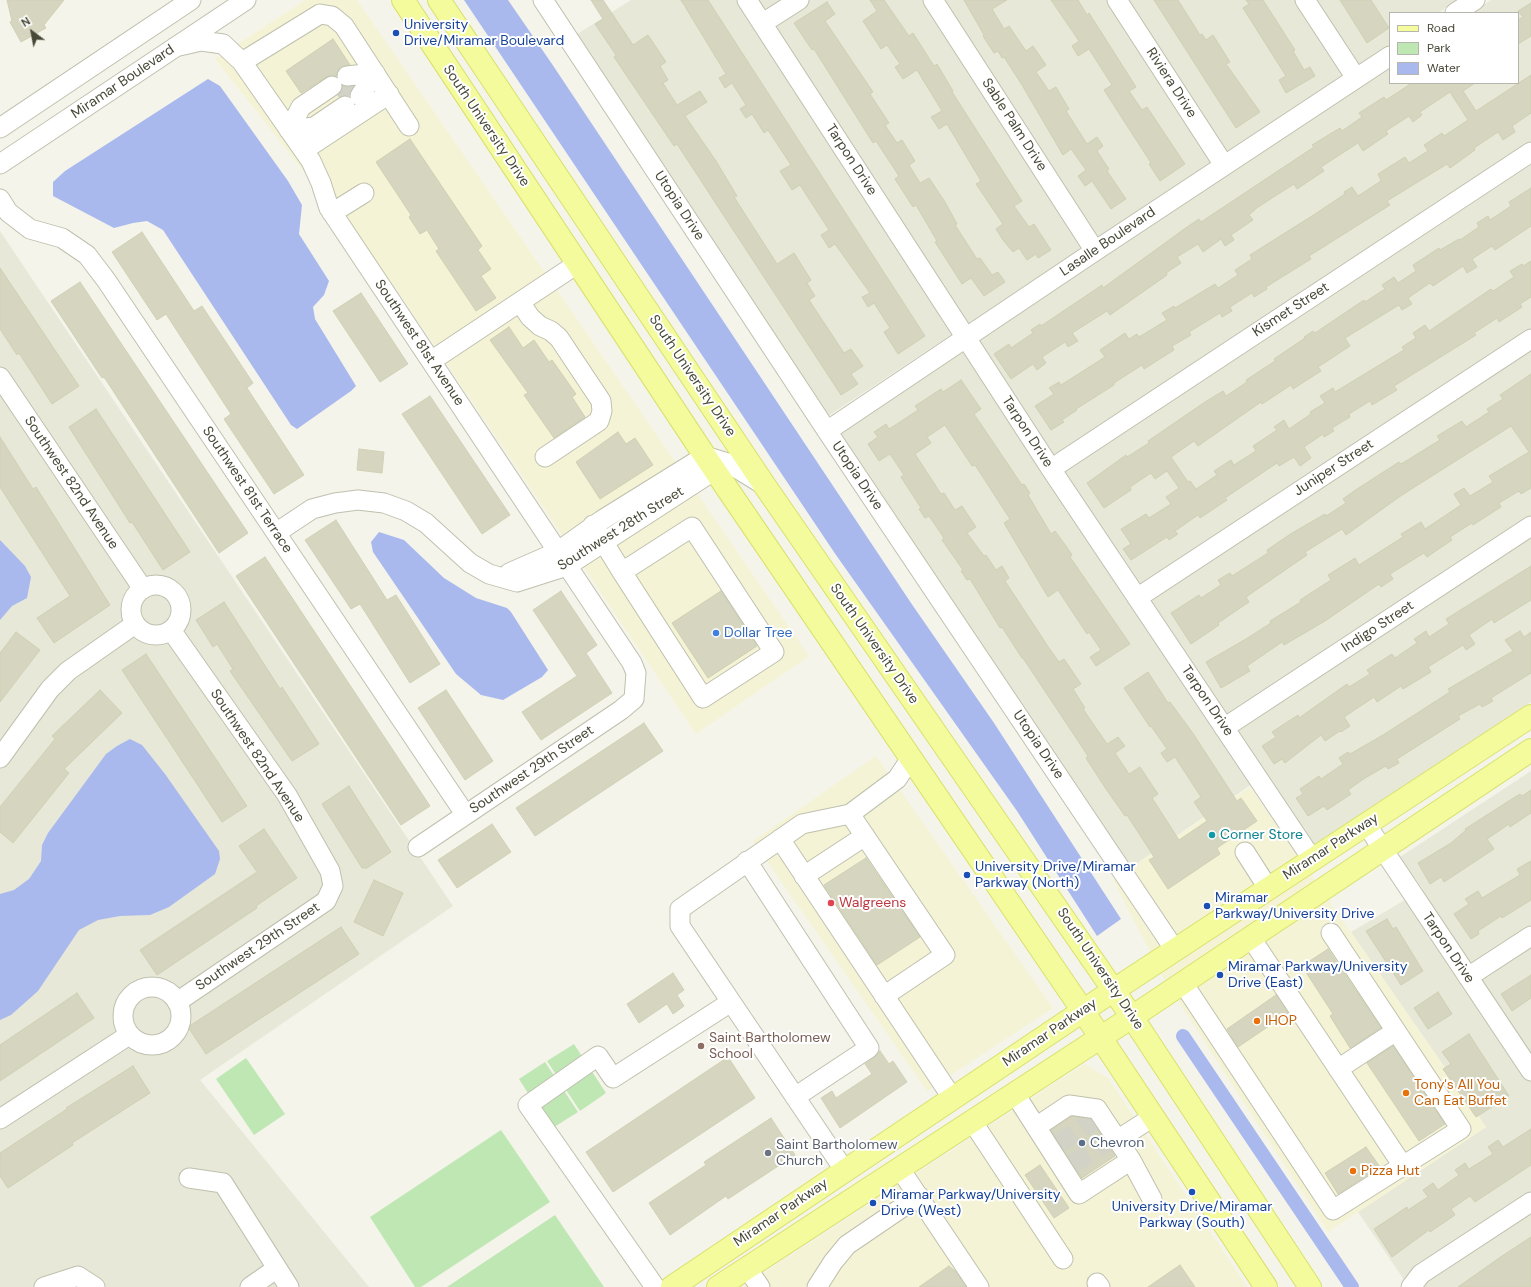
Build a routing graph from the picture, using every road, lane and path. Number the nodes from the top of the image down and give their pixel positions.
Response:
1 (191, 0) edge
2 (246, 0) edge
3 (403, 0) edge
4 (439, 0) edge
5 (543, 0) edge
6 (748, 0) edge
7 (798, 0) edge
8 (933, 0) edge
9 (1117, 0) edge
10 (1305, 0) edge
11 (1474, 0) edge
12 (1456, 12) edge
13 (763, 23) junction
14 (175, 47) junction
15 (1389, 57) edge
16 (242, 62) junction
17 (375, 73) junction
18 (1356, 78) junction
19 (389, 94) junction
20 (410, 126) dead end
21 (0, 128) edge
22 (289, 130) junction
23 (304, 150) junction
24 (1531, 152) edge
25 (0, 164) edge
26 (1224, 165) junction
27 (364, 192) dead end
28 (0, 199) edge
29 (332, 213) junction
30 (1095, 251) junction
31 (577, 264) junction
32 (520, 302) junction
33 (965, 338) junction
34 (1531, 339) edge
35 (431, 361) junction
36 (0, 377) edge
37 (674, 408) junction
38 (724, 425) junction
39 (827, 431) junction
40 (545, 457) dead end
41 (710, 463) junction
42 (1051, 469) junction
43 (765, 486) junction
44 (593, 525) junction
45 (1531, 526) edge
46 (276, 533) junction
47 (604, 542) junction
48 (562, 559) junction
49 (622, 572) junction
50 (143, 589) junction
51 (1137, 598) junction
52 (135, 624) junction
53 (171, 630) junction
54 (636, 687) joint
55 (1531, 716) edge
56 (1224, 728) junction
57 (1531, 750) edge
58 (0, 758) edge
59 (911, 758) junction
60 (465, 814) junction
61 (850, 814) junction
62 (1366, 824) junction
63 (865, 836) junction
64 (780, 839) junction
65 (418, 847) dead end
66 (1382, 849) junction
67 (1245, 852) dead end
68 (1312, 859) junction
69 (747, 861) junction
70 (804, 876) junction
71 (333, 886) joint
72 (1268, 888) junction
73 (1332, 933) dead end
74 (1531, 936) edge
75 (1251, 938) junction
76 (1175, 950) junction
77 (1468, 978) junction
78 (1183, 983) junction
79 (1114, 990) junction
80 (884, 996) junction
81 (177, 1002) junction
82 (731, 1002) junction
83 (1083, 1011) junction
84 (1132, 1017) junction
85 (1396, 1031) junction
86 (129, 1035) junction
87 (1100, 1038) junction
88 (1338, 1069) junction
89 (1531, 1071) edge
90 (1015, 1094) junction
91 (795, 1097) junction
92 (952, 1099) junction
93 (1153, 1117) junction
94 (0, 1119) edge
95 (972, 1122) junction
96 (1036, 1127) junction
97 (1113, 1140) junction
98 (1131, 1160) junction
99 (1403, 1166) junction
100 (900, 1169) junction
101 (844, 1171) junction
102 (189, 1178) dead end
103 (919, 1196) junction
104 (1152, 1199) dead end
105 (1531, 1202) edge
106 (837, 1210) junction
107 (748, 1235) junction
108 (1063, 1259) dead end
109 (747, 1268) junction
110 (276, 1269) junction
111 (44, 1287) edge
112 (95, 1287) edge
113 (250, 1287) edge
114 (288, 1287) edge
115 (655, 1287) edge
116 (672, 1287) edge
117 (718, 1287) edge
118 (760, 1287) edge
119 (817, 1287) edge
120 (979, 1287) edge
121 (1266, 1287) edge
122 (1310, 1287) edge
123 (1411, 1287) edge

1 - 21 street
2 - 14 street, Miramar Boulevard
3 - 31 main road, South University Drive
4 - 38 main road, South University Drive
5 - 39 street, Utopia Drive
6 - 13 street, Tarpon Drive
7 - 13 street
8 - 30 street, Sable Palm Drive
9 - 26 street, Riviera Drive
10 - 18 street
11 - 12 street
13 - 33 street, Tarpon Drive
14 - 16 street, Southwest 81st Avenue
14 - 25 street, Miramar Boulevard
15 - 18 street, Lasalle Boulevard
16 - 17 street
16 - 22 street, Southwest 81st Avenue
17 - 19 street
17 - 22 street
18 - 26 street, Lasalle Boulevard
19 - 20 street
19 - 23 street
22 - 23 street, Southwest 81st Avenue
23 - 29 street, Southwest 81st Avenue
24 - 42 street, Kismet Street
26 - 30 street, Lasalle Boulevard
27 - 29 street
28 - 46 street, Southwest 81st Terrace
29 - 35 street, Southwest 81st Avenue
30 - 33 street, Lasalle Boulevard
31 - 32 street
31 - 37 main road, South University Drive
32 - 35 street
32 - 40 street
33 - 39 street, Lasalle Boulevard
33 - 42 street, Tarpon Drive
34 - 51 street, Juniper Street
35 - 48 street, Southwest 81st Avenue
36 - 50 street, Southwest 82nd Avenue
37 - 38 main road
37 - 41 main road, South University Drive
38 - 43 main road, South University Drive
39 - 76 street, Utopia Drive
41 - 43 street
41 - 44 street, Southwest 28th Street
41 - 47 street, Southwest 28th Street
41 - 59 main road, South University Drive
42 - 51 street, Tarpon Drive
43 - 79 main road, South University Drive
44 - 47 street
44 - 48 street, Southwest 28th Street
45 - 56 street, Indigo Street
46 - 48 street, Southwest 28th Street
46 - 60 street, Southwest 81st Terrace
47 - 48 street, Southwest 28th Street
47 - 49 street
48 - 54 street, Southwest 81st Avenue
49 - 49 street
50 - 52 street
50 - 53 street
51 - 56 street, Tarpon Drive
52 - 53 street
52 - 58 street
53 - 71 street, Southwest 82nd Avenue
54 - 60 street, Southwest 29th Street
55 - 62 main road, Miramar Parkway
56 - 68 street, Tarpon Drive
57 - 66 main road, Miramar Parkway
59 - 61 street
59 - 83 main road, South University Drive
60 - 65 street, Southwest 29th Street
61 - 63 street
61 - 64 street
62 - 66 street, Tarpon Drive
62 - 68 main road, Miramar Parkway
63 - 70 street
63 - 80 street
64 - 69 street
64 - 70 street
66 - 75 main road, Miramar Parkway
66 - 77 street, Tarpon Drive
67 - 72 street
68 - 72 main road, Miramar Parkway
69 - 82 street
69 - 91 street
70 - 80 street
71 - 81 street, Southwest 29th Street
72 - 76 main road, Miramar Parkway
73 - 85 street
74 - 77 street
75 - 78 main road, Miramar Parkway
75 - 88 street
76 - 79 main road, Miramar Parkway
77 - 89 street, Tarpon Drive
78 - 84 main road, Miramar Parkway
78 - 99 street
79 - 83 main road, Miramar Parkway
79 - 84 main road, South University Drive
80 - 92 street
81 - 86 street
81 - 86 street
82 - 91 street
82 - 115 street
83 - 87 main road, South University Drive
83 - 92 main road, Miramar Parkway
84 - 87 main road, Miramar Parkway
84 - 122 main road, South University Drive
85 - 88 street
85 - 99 street
86 - 94 street
87 - 90 main road, Miramar Parkway
87 - 93 main road, South University Drive
88 - 99 street
90 - 95 main road, Miramar Parkway
90 - 96 street
91 - 101 street
92 - 101 main road, Miramar Parkway
93 - 97 street
93 - 121 main road, South University Drive
95 - 100 main road, Miramar Parkway
95 - 108 street
96 - 97 street
96 - 98 street
97 - 98 street
98 - 104 street
100 - 103 street
100 - 106 main road, Miramar Parkway
101 - 106 main road
101 - 107 main road, Miramar Parkway
102 - 110 street
103 - 119 street
103 - 120 street
105 - 123 street
106 - 109 main road, Miramar Parkway
107 - 109 main road
107 - 116 main road, Miramar Parkway
109 - 117 main road, Miramar Parkway
109 - 118 street
110 - 113 street
110 - 114 street
111 - 112 street

